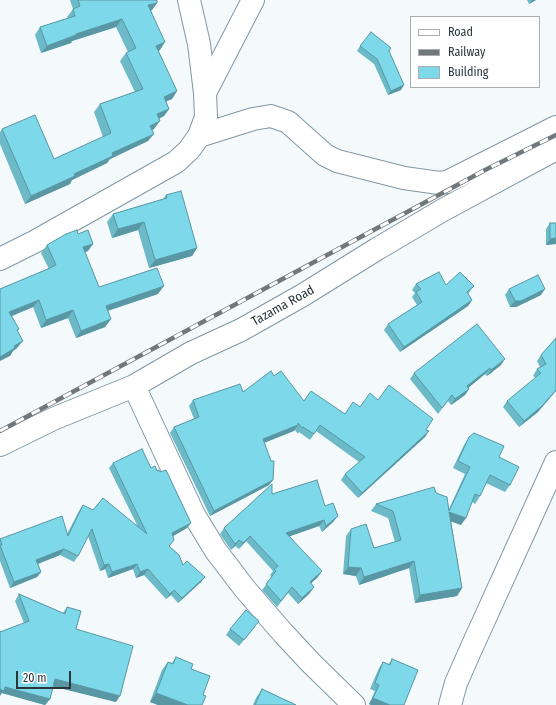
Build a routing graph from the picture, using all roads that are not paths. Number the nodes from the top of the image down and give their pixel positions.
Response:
1 (189, 0) edge
2 (253, 0) edge
3 (205, 93) junction
4 (556, 127) edge
5 (199, 136) junction
6 (556, 149) edge
7 (0, 259) edge
8 (134, 386) junction
9 (0, 445) edge
10 (556, 463) edge
11 (354, 705) edge
12 (450, 705) edge

1 - 3 street
2 - 3 street
3 - 5 street
4 - 5 street
5 - 7 street
6 - 8 street, Tazama Road
8 - 9 street, Tazama Road
8 - 11 street
10 - 12 street

